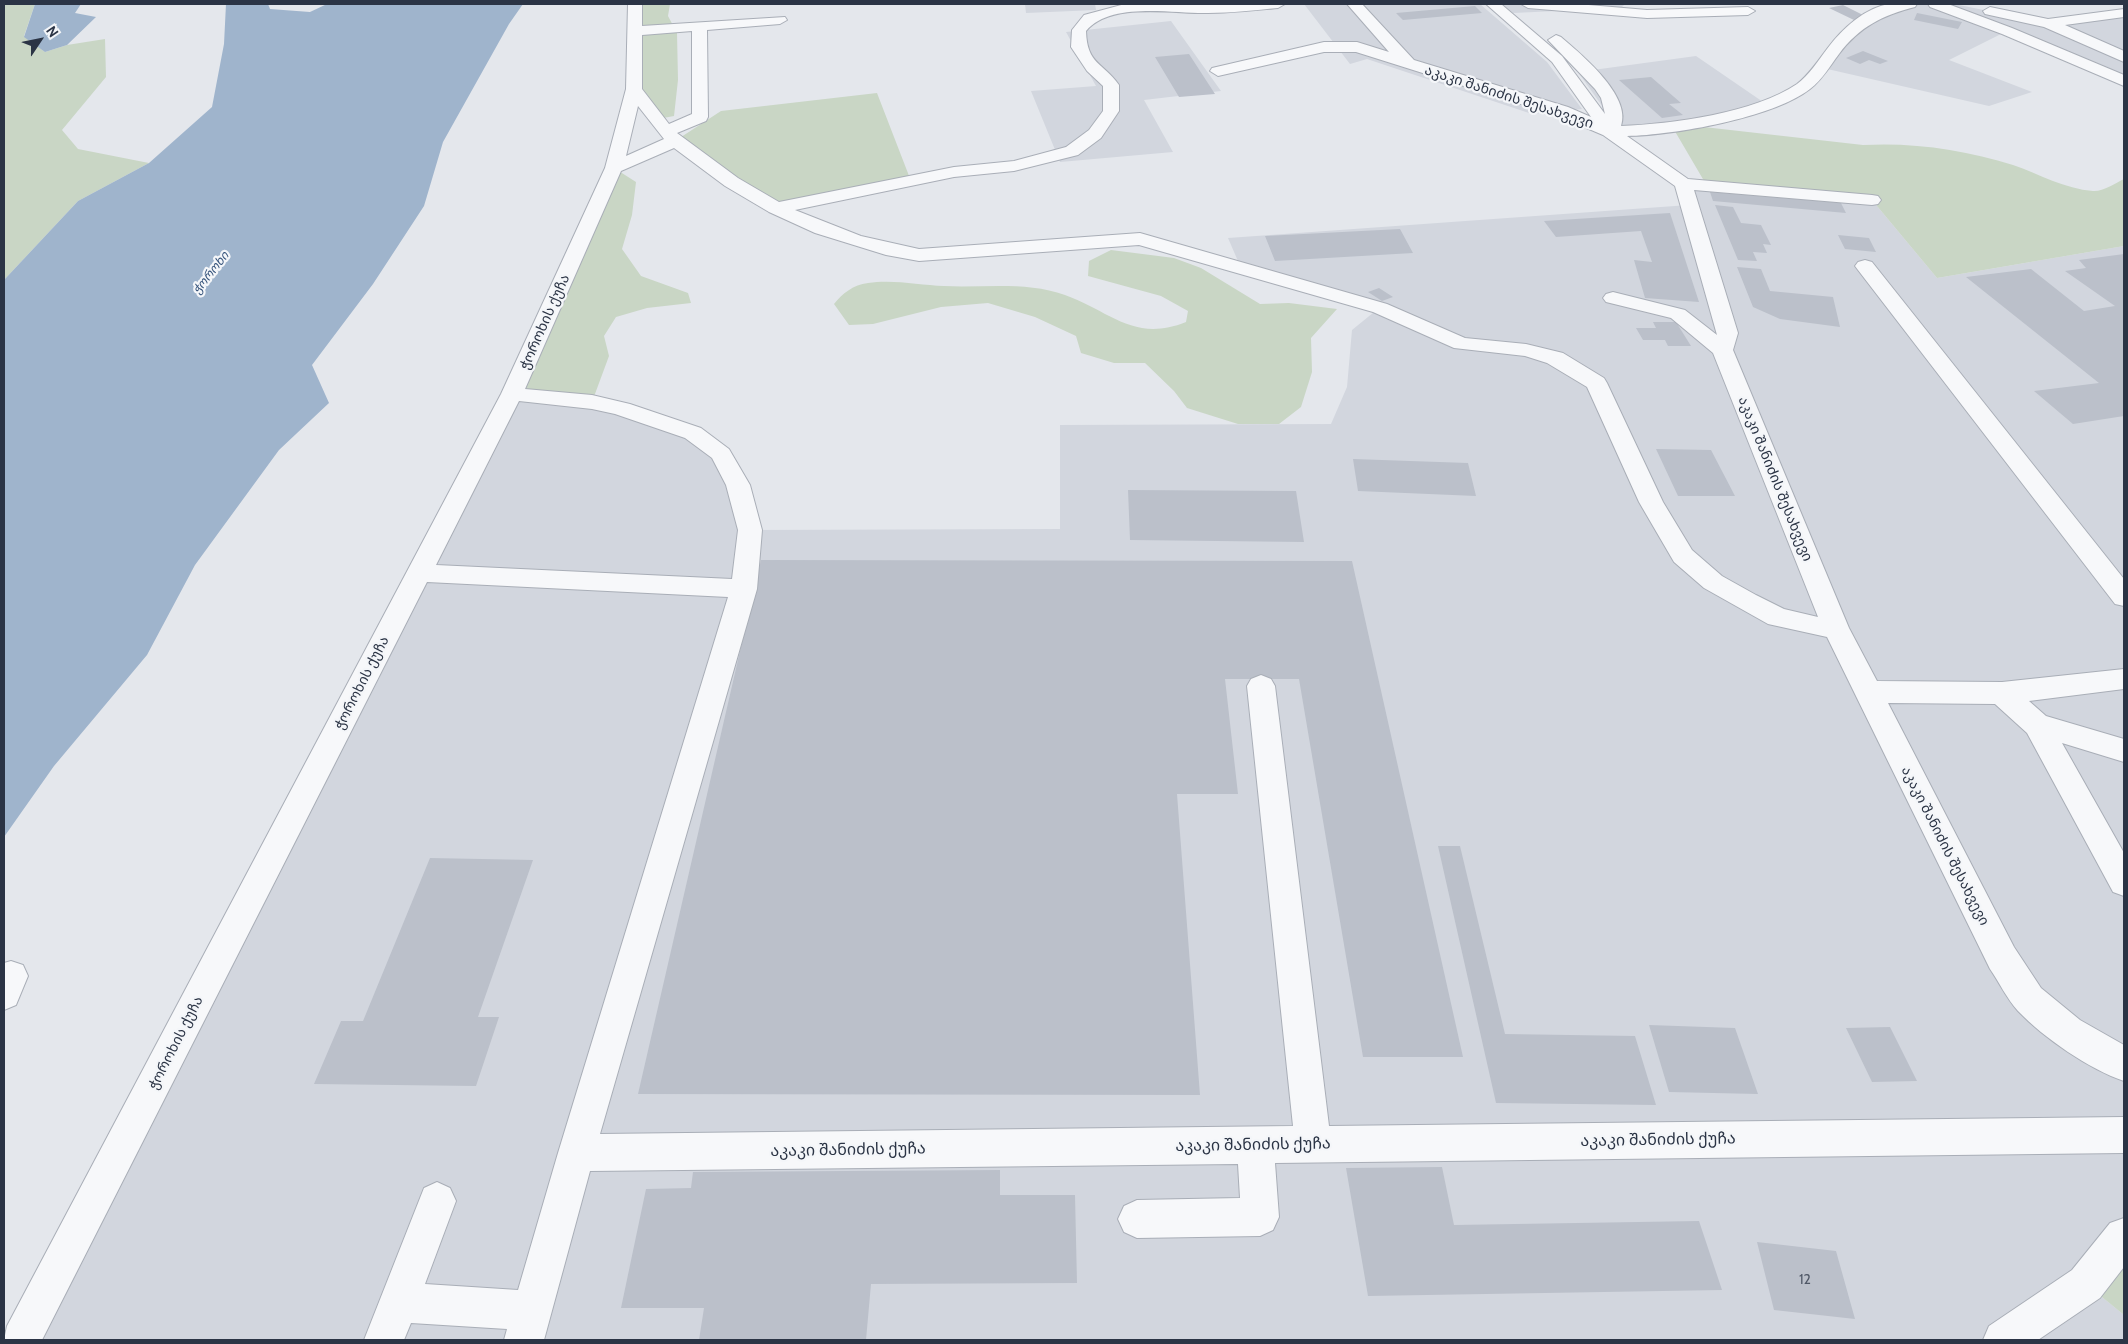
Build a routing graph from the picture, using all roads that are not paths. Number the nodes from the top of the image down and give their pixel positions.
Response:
1 (635, 4) edge
2 (1278, 4) edge
3 (1354, 4) edge
4 (1493, 4) edge
5 (1519, 4) edge
6 (1528, 4) edge
7 (1910, 4) edge
8 (1935, 4) edge
9 (1954, 4) edge
10 (1748, 11) dead end
11 (2124, 13) edge
12 (780, 20) dead end
13 (2048, 23) junction
14 (700, 26) junction
15 (635, 31) junction
16 (2124, 56) edge
17 (1408, 63) junction
18 (1218, 71) dead end
19 (2124, 81) edge
20 (634, 89) junction
21 (1609, 131) junction
22 (671, 136) junction
23 (614, 168) junction
24 (1682, 184) junction
25 (1872, 200) dead end
26 (776, 208) junction
27 (1865, 266) dead end
28 (1613, 298) dead end
29 (1722, 350) junction
30 (512, 394) junction
31 (419, 573) junction
32 (744, 589) junction
33 (2124, 597) edge
34 (1836, 628) junction
35 (2124, 679) edge
36 (1261, 686) dead end
37 (1867, 692) junction
38 (2002, 693) junction
39 (2037, 725) junction
40 (2124, 750) edge
41 (2124, 882) edge
42 (2124, 1064) edge
43 (2124, 1134) edge
44 (1313, 1144) junction
45 (1255, 1145) junction
46 (576, 1153) junction
47 (437, 1201) dead end
48 (1137, 1219) dead end
49 (2124, 1237) edge
50 (398, 1302) junction
51 (528, 1326) edge
52 (21, 1340) edge
53 (384, 1340) edge
54 (2003, 1340) edge

1 - 15 street, ჭოროხის ქუჩა
2 - 26 street
3 - 17 street, აკაკი შანიძის შესახვევი
4 - 21 street
5 - 21 street
6 - 10 street
7 - 21 street
8 - 19 street
9 - 13 street
11 - 13 street
12 - 14 street
13 - 16 street
14 - 15 street
14 - 22 street
15 - 20 street, ჭოროხის ქუჩა
17 - 18 street
17 - 21 street, აკაკი შანიძის შესახვევი
20 - 22 street
20 - 23 street, ჭოროხის ქუჩა
21 - 24 street, აკაკი შანიძის შესახვევი
22 - 23 street
22 - 26 street
23 - 30 street, ჭოროხის ქუჩა
24 - 25 street
24 - 29 street
26 - 34 street
27 - 33 street
28 - 29 street
29 - 34 street, აკაკი შანიძის შესახვევი
30 - 31 street, ჭოროხის ქუჩა
30 - 32 street
31 - 32 street
31 - 52 street, ჭოროხის ქუჩა
32 - 46 street
34 - 37 street, აკაკი შანიძის შესახვევი
35 - 38 street
36 - 44 street
37 - 38 street
37 - 42 street, აკაკი შანიძის შესახვევი
38 - 39 street
39 - 40 street
39 - 41 street
43 - 44 street, აკაკი შანიძის ქუჩა
44 - 45 street, აკაკი შანიძის ქუჩა
45 - 46 street, აკაკი შანიძის ქუჩა
45 - 48 street
46 - 51 street
47 - 50 street
49 - 54 street
50 - 51 street
50 - 53 street

